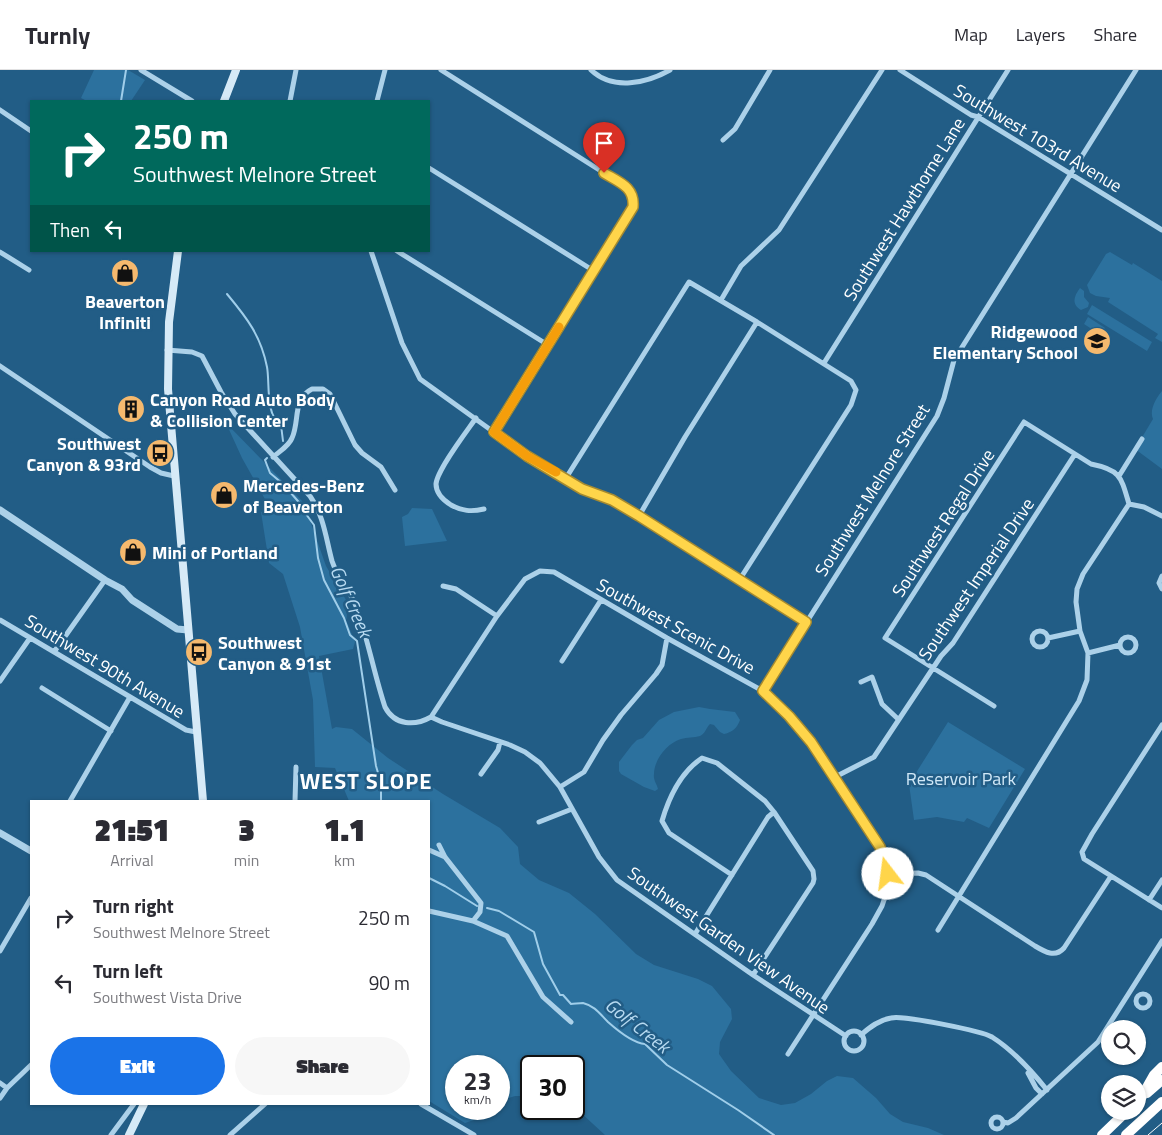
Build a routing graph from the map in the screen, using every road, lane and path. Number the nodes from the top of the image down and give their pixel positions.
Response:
1 (141, 70) edge
2 (236, 70) edge
3 (296, 70) edge
4 (385, 70) edge
5 (441, 70) edge
6 (591, 70) edge
7 (670, 70) edge
8 (770, 70) edge
9 (882, 70) edge
10 (900, 70) edge
11 (1008, 70) edge
12 (1136, 70) edge
13 (190, 100) edge
14 (224, 100) edge
15 (290, 100) edge
16 (377, 100) edge
17 (0, 110) edge
18 (978, 117) junction
19 (30, 130) edge
20 (722, 140) dead end
21 (430, 169) edge
22 (1071, 174) junction
23 (1162, 230) edge
24 (0, 252) edge
25 (178, 252) edge
26 (371, 252) edge
27 (399, 252) edge
28 (29, 270) dead end
29 (594, 271) junction
30 (720, 300) junction
31 (757, 322) junction
32 (548, 345) junction
33 (168, 350) junction
34 (824, 363) junction
35 (0, 366) edge
36 (476, 418) junction
37 (494, 432) junction
38 (1142, 439) dead end
39 (1074, 454) junction
40 (273, 457) junction
41 (174, 476) junction
42 (1120, 476) junction
43 (566, 478) junction
44 (395, 490) dead end
45 (1129, 504) junction
46 (484, 509) dead end
47 (0, 510) edge
48 (639, 516) junction
49 (1162, 516) edge
50 (1162, 576) edge
51 (740, 579) junction
52 (105, 580) junction
53 (443, 586) dead end
54 (1162, 589) edge
55 (601, 600) junction
56 (497, 616) junction
57 (0, 620) edge
58 (806, 622) junction
59 (188, 630) junction
60 (1080, 631) junction
61 (30, 638) junction
62 (667, 638) junction
63 (1048, 638) dead end
64 (1120, 645) dead end
65 (54, 652) junction
66 (1088, 653) junction
67 (562, 661) dead end
68 (932, 669) junction
69 (0, 681) edge
70 (861, 682) dead end
71 (42, 688) dead end
72 (763, 691) junction
73 (130, 698) junction
74 (994, 706) dead end
75 (431, 717) junction
76 (898, 719) junction
77 (1162, 725) edge
78 (111, 731) junction
79 (196, 732) junction
80 (500, 742) junction
81 (296, 767) dead end
82 (481, 774) dead end
83 (835, 778) junction
84 (560, 787) junction
85 (71, 800) edge
86 (202, 800) edge
87 (295, 800) edge
88 (572, 808) junction
89 (774, 812) junction
90 (539, 822) dead end
91 (0, 833) edge
92 (439, 845) dead end
93 (30, 850) edge
94 (430, 850) edge
95 (445, 857) junction
96 (888, 874) junction
97 (732, 875) junction
98 (1111, 876) junction
99 (1162, 880) edge
100 (959, 896) junction
101 (30, 900) edge
102 (1150, 900) junction
103 (1162, 908) edge
104 (430, 911) edge
105 (472, 921) junction
106 (938, 930) dead end
107 (695, 934) junction
108 (1162, 941) edge
109 (0, 951) edge
110 (753, 975) junction
111 (1130, 993) junction
112 (1136, 997) dead end
113 (813, 1015) junction
114 (571, 1022) dead end
115 (861, 1035) junction
116 (846, 1036) junction
117 (788, 1054) dead end
118 (1019, 1060) junction
119 (30, 1066) edge
120 (1162, 1067) edge
121 (1162, 1080) edge
122 (0, 1083) edge
123 (7, 1088) junction
124 (1146, 1088) edge
125 (1047, 1090) junction
126 (1042, 1094) junction
127 (1146, 1094) edge
128 (0, 1098) edge
129 (1162, 1102) edge
130 (133, 1105) edge
131 (144, 1105) edge
132 (264, 1105) edge
133 (423, 1105) edge
134 (1118, 1120) edge
135 (1003, 1122) dead end
136 (465, 1133) edge
137 (111, 1135) edge
138 (129, 1135) edge
139 (230, 1135) edge
140 (474, 1135) edge
141 (1102, 1135) edge
142 (1126, 1135) edge

1 - 13 street
2 - 14 main road
3 - 15 street
4 - 16 street
5 - 29 street
6 - 7 street
8 - 20 street
9 - 30 street
10 - 18 street, Southwest 103rd Avenue
11 - 18 street, Southwest Hawthorne Lane
12 - 22 street, Southwest Melnore Street
17 - 19 street
18 - 22 street, Southwest 103rd Avenue
18 - 34 street, Southwest Hawthorne Lane
21 - 29 street
22 - 23 street, Southwest 103rd Avenue
22 - 58 street, Southwest Melnore Street
24 - 28 street
25 - 33 main road
26 - 36 street
27 - 32 street
29 - 32 street
30 - 31 street
30 - 43 street
31 - 34 street
31 - 48 street
32 - 37 street
33 - 40 street
33 - 41 main road
34 - 51 street
35 - 41 street
36 - 37 street
36 - 46 street
37 - 43 street
38 - 42 street
39 - 42 street
39 - 68 street, Southwest Imperial Drive
39 - 68 street, Southwest Regal Drive
40 - 44 street
40 - 75 street
41 - 59 main road
42 - 45 street
43 - 48 street
45 - 49 street
45 - 60 street
47 - 52 street
48 - 51 street
50 - 54 street
51 - 58 street
52 - 59 street
52 - 65 street
53 - 56 street
55 - 56 street, Southwest Scenic Drive
55 - 62 street, Southwest Scenic Drive
55 - 67 street
56 - 75 street, Southwest Scenic Drive
57 - 61 street, Southwest 90th Avenue
58 - 72 street, Southwest Melnore Street
59 - 79 main road
60 - 63 street
60 - 66 street
61 - 65 street, Southwest 90th Avenue
61 - 69 street
62 - 72 street, Southwest Scenic Drive
62 - 84 street
64 - 66 street
65 - 73 street, Southwest 90th Avenue
66 - 100 street
68 - 74 street
68 - 76 street, Southwest Imperial Drive
70 - 76 street
71 - 78 street
72 - 83 street, Southwest Scenic Drive
73 - 78 street
73 - 79 street, Southwest 90th Avenue
75 - 80 street, Southwest Garden View Avenue
76 - 83 street, Southwest Imperial Drive
77 - 98 street
78 - 85 street
79 - 86 main road
80 - 82 street
80 - 84 street, Southwest Garden View Avenue
81 - 87 street
83 - 96 street, Southwest Scenic Drive
84 - 88 street, Southwest Garden View Avenue
88 - 90 street
88 - 107 street, Southwest Garden View Avenue
89 - 97 street
89 - 97 street
89 - 110 street
91 - 93 street
92 - 95 street
94 - 95 street
95 - 105 street
96 - 100 street
96 - 113 street, Southwest Scenic Drive
97 - 107 street
98 - 100 street
98 - 102 street
99 - 102 street
100 - 106 street
101 - 109 street
102 - 103 street
104 - 105 street
105 - 114 street
107 - 110 street, Southwest Garden View Avenue
108 - 111 street
110 - 113 street, Southwest Garden View Avenue
111 - 112 street
111 - 125 street
113 - 116 street, Southwest Garden View Avenue
113 - 117 street, Southwest Scenic Drive
115 - 116 street
115 - 116 street, Southwest Garden View Avenue
115 - 118 street
118 - 125 street
118 - 126 street
119 - 123 street
120 - 124 highway
121 - 127 highway
122 - 123 street
123 - 128 street
125 - 126 street
126 - 135 street
129 - 142 highway
130 - 137 street
131 - 138 main road
132 - 139 street
133 - 136 street
134 - 141 highway
136 - 140 street

